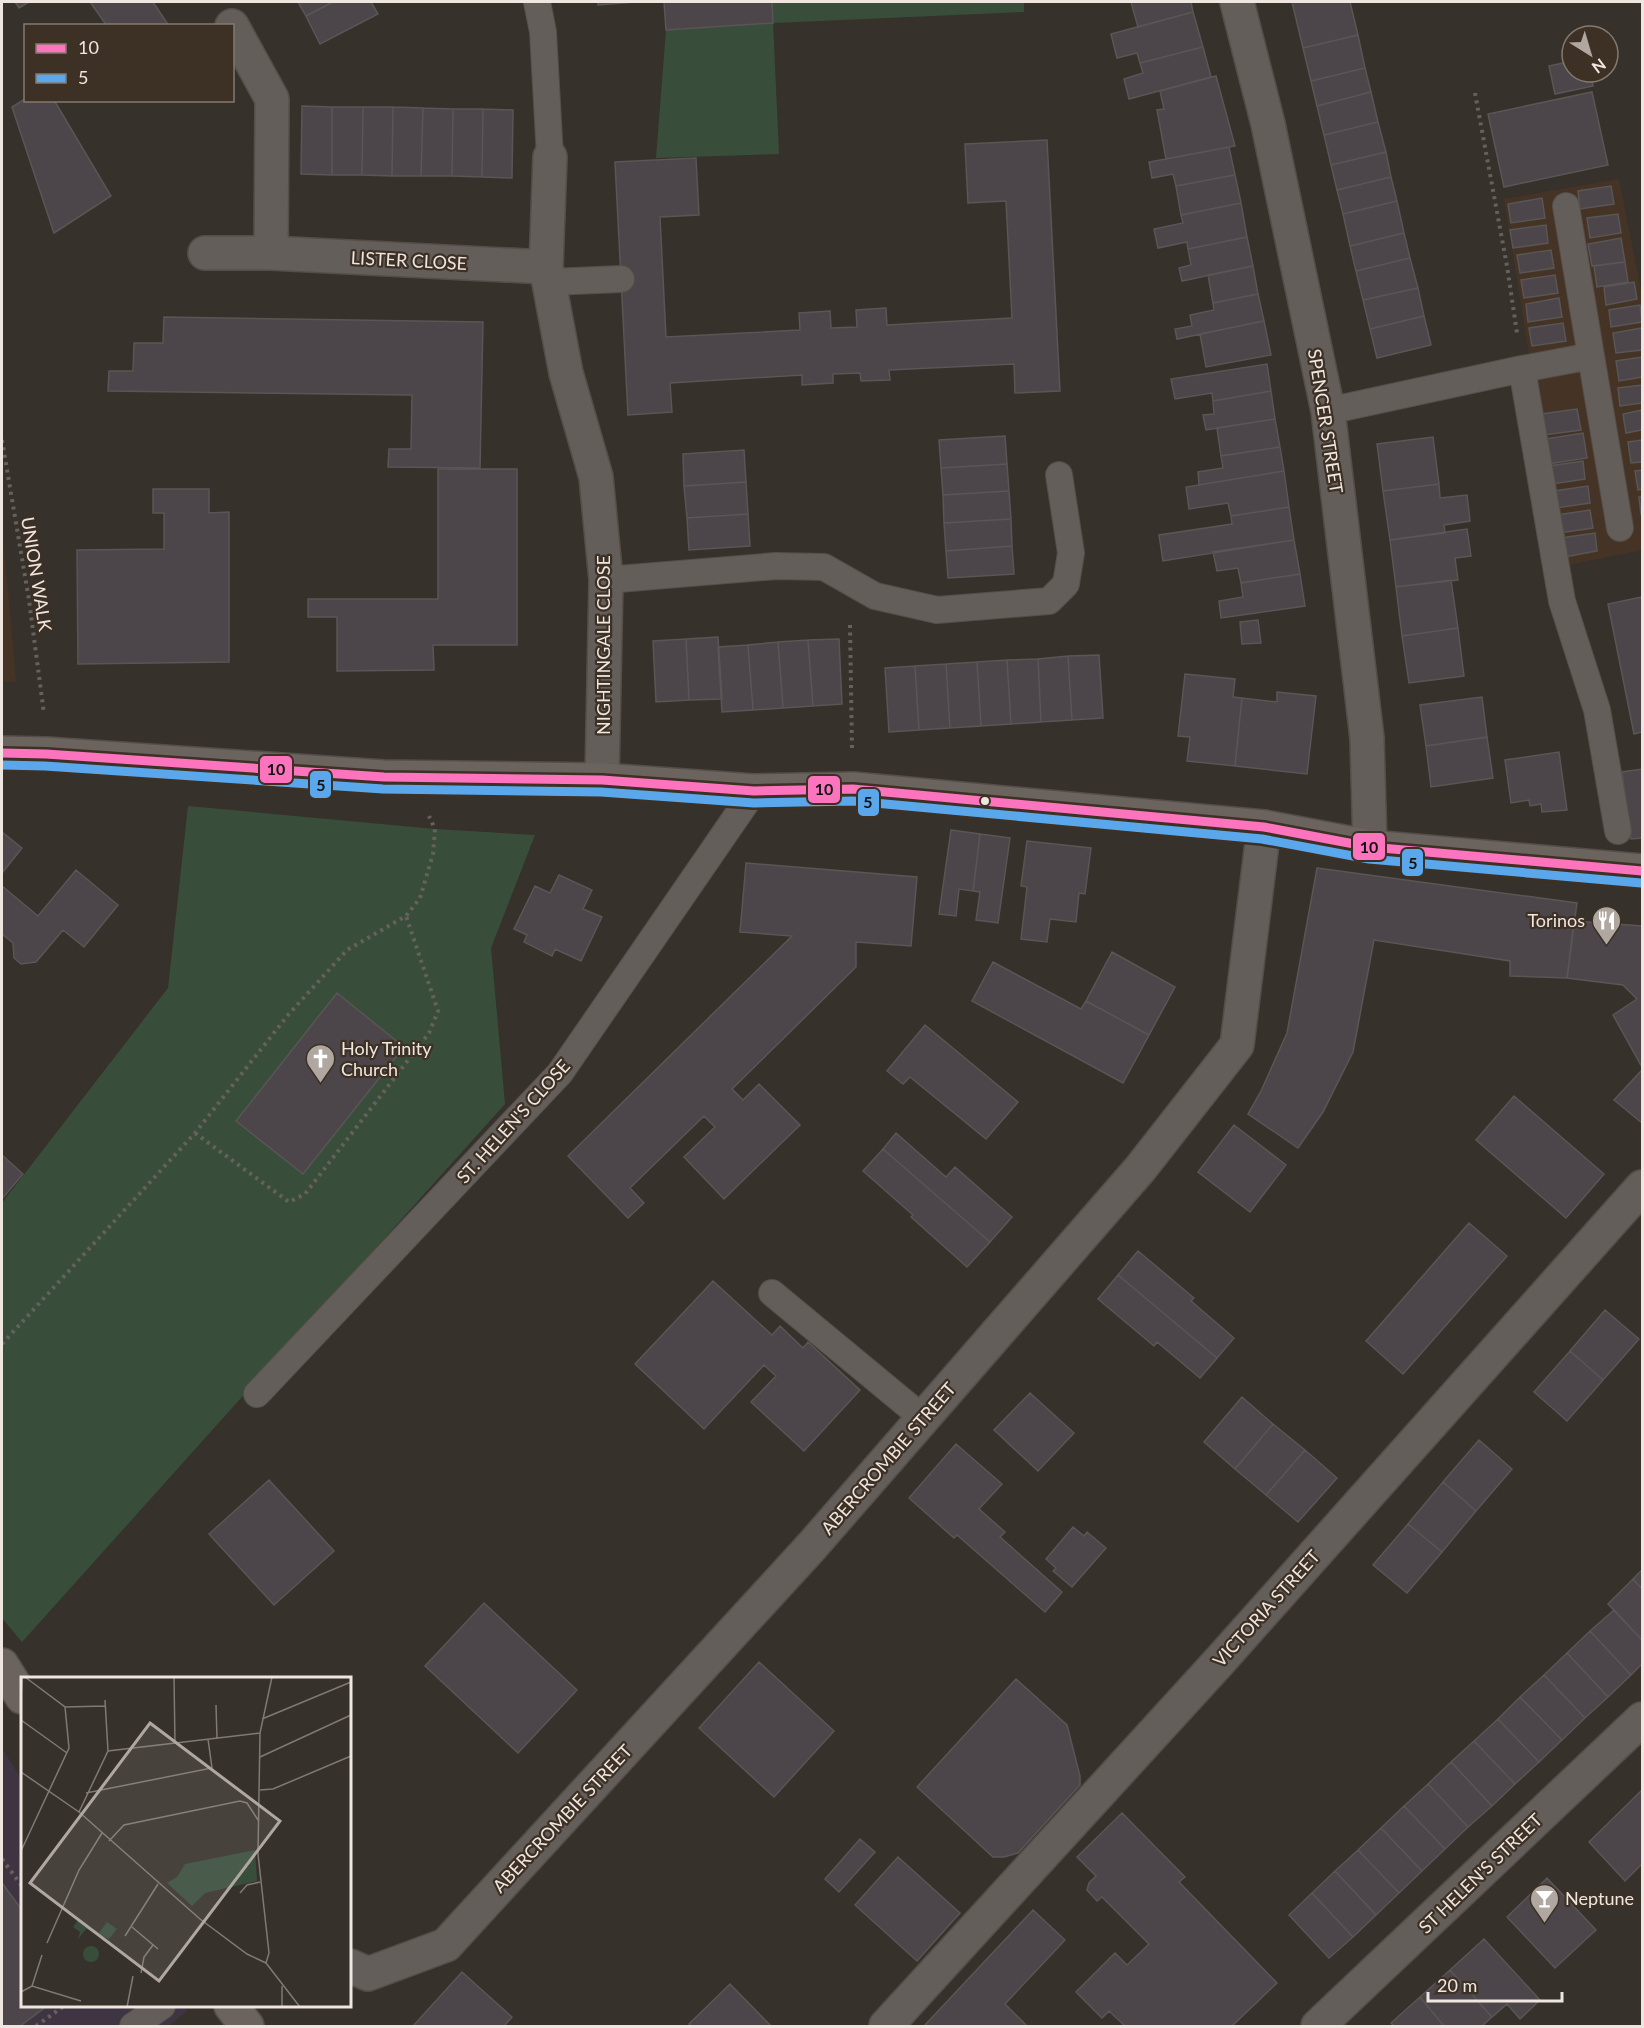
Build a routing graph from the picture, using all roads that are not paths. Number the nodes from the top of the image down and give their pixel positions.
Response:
1 (220, 2) edge
2 (537, 2) edge
3 (1237, 2) edge
4 (231, 24) edge
5 (234, 30) edge
6 (550, 157) joint
7 (1566, 206) dead end
8 (206, 253) dead end
9 (271, 253) junction
10 (548, 274) junction
11 (621, 279) dead end
12 (1591, 356) junction
13 (1522, 369) junction
14 (1328, 411) junction
15 (1059, 475) dead end
16 (1620, 528) dead end
17 (606, 580) junction
18 (2, 753) edge
19 (602, 780) junction
20 (754, 791) junction
21 (1264, 826) junction
22 (1618, 831) dead end
23 (1370, 848) junction
24 (1642, 871) edge
25 (1642, 1187) edge
26 (772, 1293) dead end
27 (257, 1394) dead end
28 (922, 1418) junction
29 (2, 1665) edge
30 (21, 1695) edge
31 (1642, 1719) edge
32 (351, 1966) edge
33 (161, 2007) edge
34 (232, 2007) edge
35 (1324, 2025) edge
36 (133, 2026) edge
37 (247, 2026) edge
38 (886, 2026) edge

1 - 4 street
2 - 6 lane
3 - 14 street, SPENCER STREET
5 - 9 street
6 - 10 street, NIGHTINGALE CLOSE
7 - 12 lane
8 - 9 street, LISTER CLOSE
9 - 10 street, LISTER CLOSE
10 - 11 lane
10 - 17 street, NIGHTINGALE CLOSE
12 - 13 lane
12 - 16 lane
13 - 14 lane
13 - 22 lane
14 - 23 street, SPENCER STREET
15 - 17 lane
17 - 19 street, NIGHTINGALE CLOSE
18 - 19 main road
19 - 20 main road
20 - 21 main road
20 - 27 lane, ST. HELEN'S CLOSE
21 - 23 main road
21 - 28 street, ABERCROMBIE STREET
23 - 24 main road
25 - 38 street, VICTORIA STREET
26 - 28 lane
28 - 32 street, ABERCROMBIE STREET
29 - 30 main road
31 - 35 street, ST HELEN'S STREET
33 - 36 lane
34 - 37 main road

